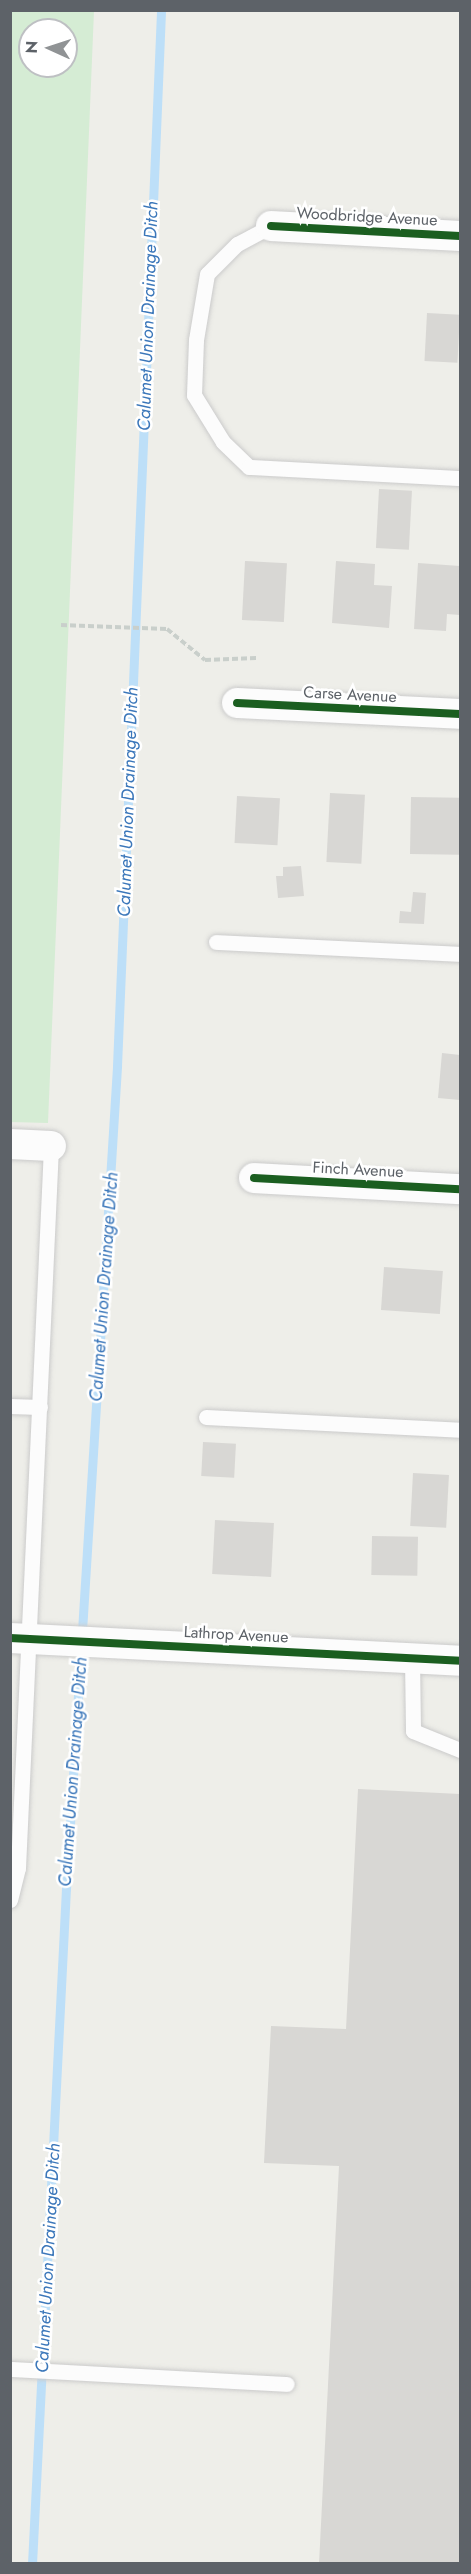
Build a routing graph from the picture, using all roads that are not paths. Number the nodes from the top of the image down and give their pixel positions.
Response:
1 (271, 226) joint
2 (460, 236) edge
3 (460, 478) edge
4 (237, 702) dead end
5 (460, 714) edge
6 (216, 942) dead end
7 (460, 954) edge
8 (10, 1144) edge
9 (51, 1146) joint
10 (254, 1178) dead end
11 (460, 1189) edge
12 (10, 1406) edge
13 (40, 1407) junction
14 (206, 1418) dead end
15 (460, 1430) edge
16 (18, 1638) edge
17 (412, 1658) junction
18 (460, 1661) edge
19 (460, 1750) edge
20 (10, 1900) edge
21 (16, 2370) edge
22 (287, 2384) dead end

1 - 2 street, Woodbridge Avenue
1 - 3 lane
4 - 5 street, Carse Avenue
6 - 7 lane
8 - 9 street
9 - 13 lane
10 - 11 street, Finch Avenue
12 - 13 lane
13 - 16 lane
14 - 15 lane
16 - 17 street, Lathrop Avenue
16 - 20 lane
17 - 18 street, Lathrop Avenue
17 - 19 lane
21 - 22 lane

